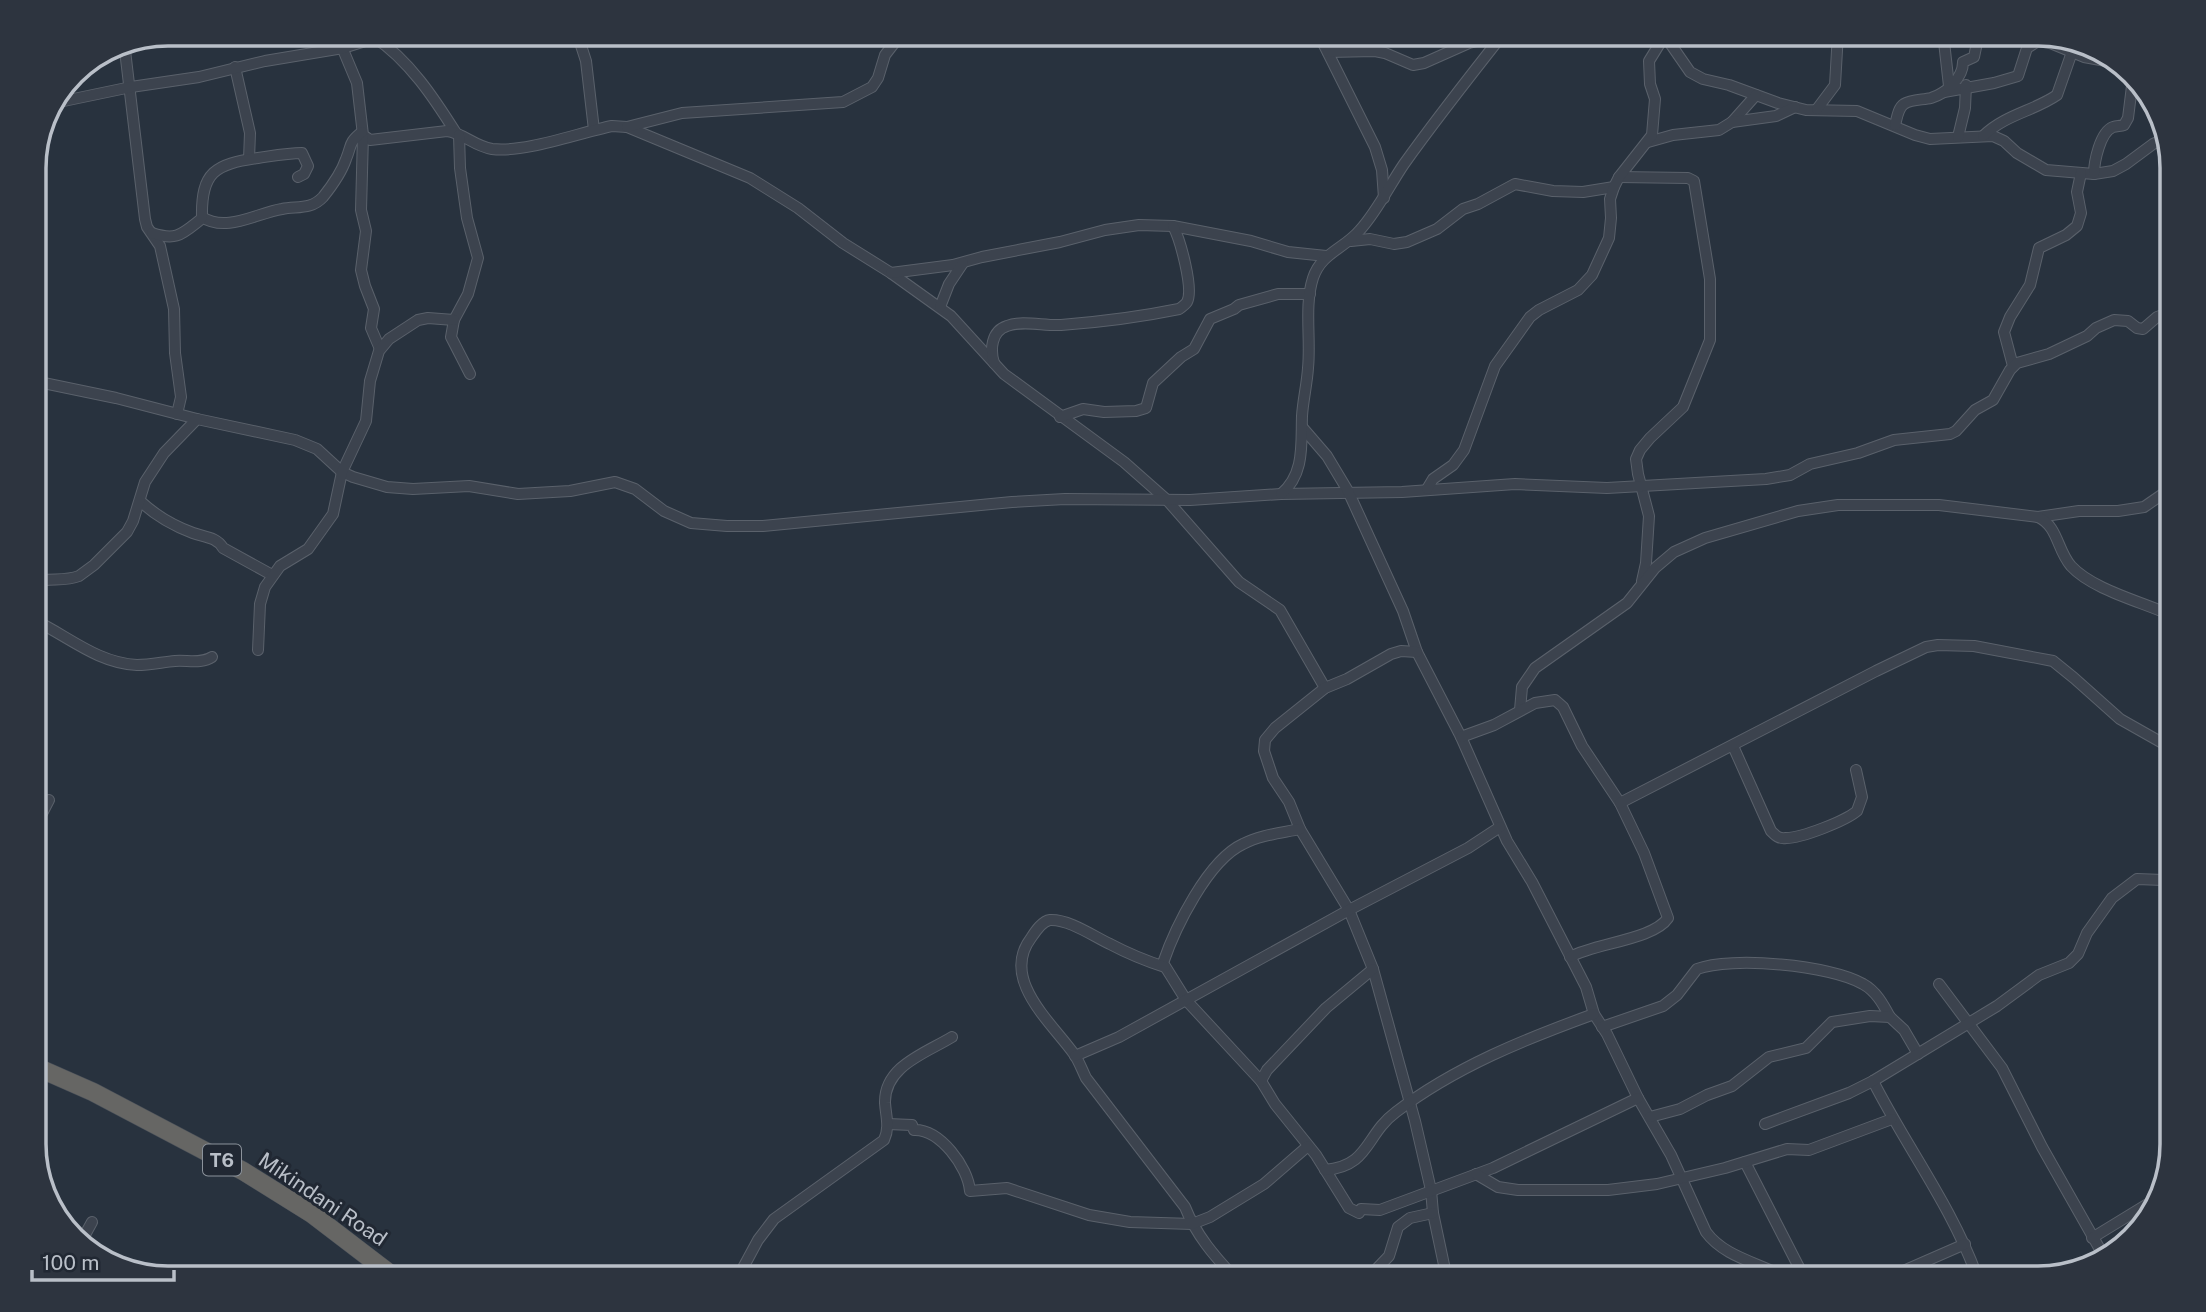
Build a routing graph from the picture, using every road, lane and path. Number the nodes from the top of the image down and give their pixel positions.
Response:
1 (346, 46) edge
2 (353, 46) edge
3 (388, 46) edge
4 (581, 46) edge
5 (891, 46) edge
6 (1325, 46) edge
7 (1462, 46) edge
8 (1494, 46) edge
9 (1657, 46) edge
10 (1672, 46) edge
11 (1837, 46) edge
12 (1945, 46) edge
13 (1977, 46) edge
14 (2029, 46) edge
15 (2065, 49) edge
16 (343, 50) junction
17 (1328, 52) junction
18 (2072, 52) junction
19 (126, 54) edge
20 (2092, 59) edge
21 (234, 67) junction
22 (1963, 69) junction
23 (131, 87) junction
24 (1947, 89) junction
25 (1966, 89) junction
26 (2132, 89) edge
27 (1756, 95) junction
28 (66, 101) edge
29 (1795, 107) junction
30 (1816, 109) junction
31 (1732, 122) junction
32 (1895, 125) junction
33 (626, 127) junction
34 (594, 130) junction
35 (363, 134) junction
36 (458, 134) junction
37 (1983, 135) junction
38 (1958, 137) junction
39 (1648, 142) junction
40 (2157, 142) edge
41 (249, 159) junction
42 (2081, 173) junction
43 (2094, 174) junction
44 (298, 177) dead end
45 (1616, 182) junction
46 (1384, 199) junction
47 (202, 218) junction
48 (1173, 226) junction
49 (152, 233) junction
50 (1347, 242) junction
51 (1326, 256) junction
52 (963, 263) junction
53 (891, 273) junction
54 (1310, 294) junction
55 (940, 307) junction
56 (2160, 316) edge
57 (454, 320) junction
58 (380, 349) junction
59 (995, 365) junction
60 (2012, 366) junction
61 (470, 374) dead end
62 (46, 383) edge
63 (177, 414) junction
64 (1060, 417) junction
65 (197, 419) junction
66 (1302, 427) junction
67 (342, 472) junction
68 (1641, 486) junction
69 (1427, 489) junction
70 (1348, 491) junction
71 (1281, 494) junction
72 (2160, 496) edge
73 (1167, 500) junction
74 (140, 501) junction
75 (160, 517) junction
76 (2038, 517) junction
77 (134, 522) junction
78 (272, 575) junction
79 (46, 579) edge
80 (1642, 585) junction
81 (2160, 610) edge
82 (46, 627) edge
83 (258, 650) dead end
84 (1417, 652) junction
85 (212, 657) dead end
86 (1325, 688) junction
87 (1520, 710) junction
88 (1461, 737) junction
89 (2160, 742) edge
90 (1734, 746) junction
91 (1856, 770) dead end
92 (49, 800) dead end
93 (1620, 803) junction
94 (46, 806) edge
95 (1500, 827) junction
96 (1300, 829) junction
97 (2160, 880) edge
98 (1349, 910) junction
99 (1570, 957) junction
100 (1165, 967) junction
101 (1373, 969) junction
102 (1939, 984) dead end
103 (1186, 1000) junction
104 (1594, 1014) junction
105 (1890, 1017) junction
106 (1969, 1023) junction
107 (1602, 1027) junction
108 (952, 1037) dead end
109 (1918, 1054) junction
110 (1075, 1056) junction
111 (46, 1071) edge
112 (1261, 1081) junction
113 (1873, 1081) junction
114 (1638, 1098) junction
115 (1409, 1102) junction
116 (1650, 1117) junction
117 (1892, 1119) junction
118 (888, 1124) junction
119 (1765, 1124) dead end
120 (1308, 1146) junction
121 (1745, 1162) junction
122 (1325, 1170) junction
123 (1476, 1174) junction
124 (1681, 1177) junction
125 (1432, 1191) junction
126 (2143, 1206) edge
127 (1433, 1213) junction
128 (92, 1222) dead end
129 (1192, 1224) junction
130 (85, 1234) edge
131 (2092, 1238) junction
132 (1965, 1244) junction
133 (2099, 1250) edge
134 (380, 1266) edge
135 (744, 1266) edge
136 (1224, 1266) edge
137 (1379, 1266) edge
138 (1444, 1266) edge
139 (1764, 1266) edge
140 (1798, 1266) edge
141 (1915, 1266) edge
142 (1973, 1266) edge

1 - 16 street
2 - 16 street
3 - 36 street
4 - 34 street
5 - 33 street
6 - 17 street
7 - 17 street
8 - 46 street
9 - 39 street
10 - 27 street
11 - 30 street
12 - 24 street
13 - 22 street
14 - 25 street
15 - 18 street
16 - 21 street
16 - 35 street
17 - 46 street
18 - 20 street
18 - 37 street
19 - 23 street
21 - 23 street
21 - 41 street
22 - 24 street
22 - 25 street
23 - 28 street
23 - 49 street
24 - 25 street
24 - 32 street
25 - 38 street
26 - 43 street
27 - 29 street
27 - 31 street
29 - 30 street
29 - 31 street
30 - 32 street
31 - 39 street
32 - 38 street
33 - 34 street
33 - 53 street
34 - 36 street
35 - 36 street
35 - 47 street
35 - 58 street
36 - 57 street
37 - 38 street
37 - 42 street
39 - 45 street
40 - 43 street
41 - 44 street
41 - 47 street
42 - 43 street
42 - 60 street
45 - 50 street
45 - 68 street
45 - 69 street
46 - 50 street
47 - 49 street
48 - 51 street
48 - 52 street
48 - 59 street
49 - 63 street
50 - 51 street
51 - 54 street
52 - 53 street
52 - 55 street
53 - 55 street
54 - 64 street
54 - 66 street
55 - 59 street
56 - 60 street
57 - 58 street
57 - 61 street
58 - 67 street
59 - 64 street
60 - 68 street
62 - 63 street
63 - 65 street
64 - 73 street
65 - 67 street
65 - 74 street
66 - 70 street
66 - 71 street
67 - 73 street
67 - 78 street
68 - 69 street
68 - 80 street
69 - 70 street
70 - 71 street
70 - 84 street
71 - 73 street
72 - 76 street
73 - 86 street
74 - 75 street
74 - 77 street
75 - 77 street
75 - 78 street
76 - 80 street
76 - 81 street
77 - 79 street
78 - 83 street
80 - 87 street
82 - 85 street
84 - 86 street
84 - 88 street
86 - 96 street
87 - 88 street
87 - 93 street
88 - 95 street
89 - 90 street
90 - 91 street
90 - 93 street
92 - 94 street
93 - 99 street
95 - 98 street
95 - 99 street
96 - 98 street
96 - 100 street
97 - 106 street
98 - 101 street
98 - 103 street
99 - 104 street
100 - 103 street
100 - 110 street
101 - 112 street
101 - 115 street
102 - 106 street
103 - 110 street
103 - 112 street
104 - 107 street
104 - 115 street
105 - 107 street
105 - 109 street
105 - 116 street
106 - 109 street
106 - 131 street
107 - 114 street
108 - 118 street
109 - 113 street
110 - 129 street
111 - 134 highway, Mikindani Road / T6
112 - 120 street
113 - 117 street
113 - 119 street
114 - 116 street
114 - 123 street
115 - 122 street
115 - 125 street
116 - 124 street
117 - 121 street
117 - 132 street
118 - 129 street
118 - 135 street
120 - 122 street
120 - 129 street
121 - 124 street
121 - 140 street
122 - 125 street
123 - 124 street
123 - 125 street
124 - 139 street
125 - 127 street
126 - 131 street
127 - 137 street
127 - 138 street
128 - 130 street
129 - 136 street
131 - 133 street
132 - 141 street
132 - 142 street

